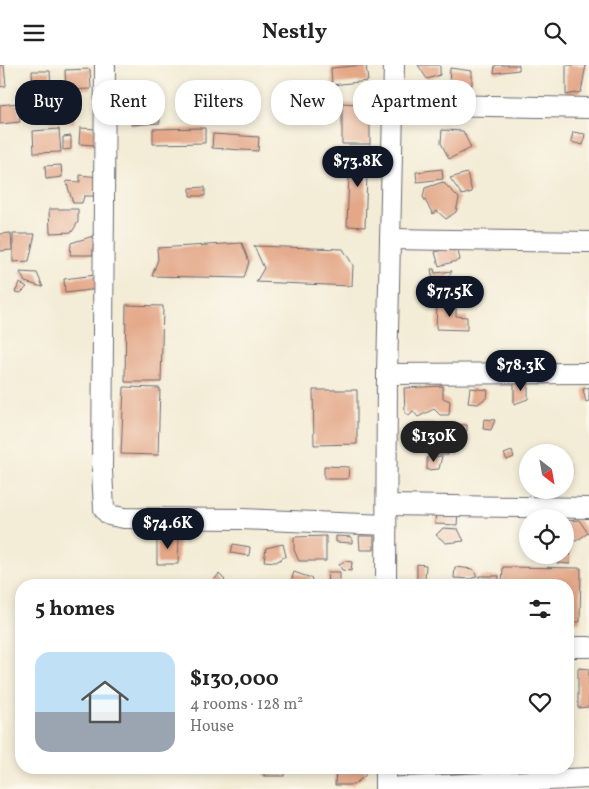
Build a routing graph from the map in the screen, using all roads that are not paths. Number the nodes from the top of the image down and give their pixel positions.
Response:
1 (105, 65) edge
2 (394, 65) edge
3 (394, 80) edge
4 (476, 106) edge
5 (589, 108) edge
6 (393, 125) edge
7 (390, 239) junction
8 (589, 242) edge
9 (589, 373) edge
10 (388, 374) junction
11 (387, 505) junction
12 (589, 508) edge
13 (386, 525) junction
14 (386, 579) edge
15 (574, 647) edge
16 (589, 647) edge
17 (385, 774) edge
18 (589, 778) edge
19 (385, 788) edge

1 - 13 street
2 - 3 street
4 - 5 street
6 - 7 street
7 - 8 street
7 - 10 street
9 - 10 street
10 - 11 street
11 - 12 street
11 - 13 street
13 - 14 street
15 - 16 street
17 - 19 street
18 - 19 street

